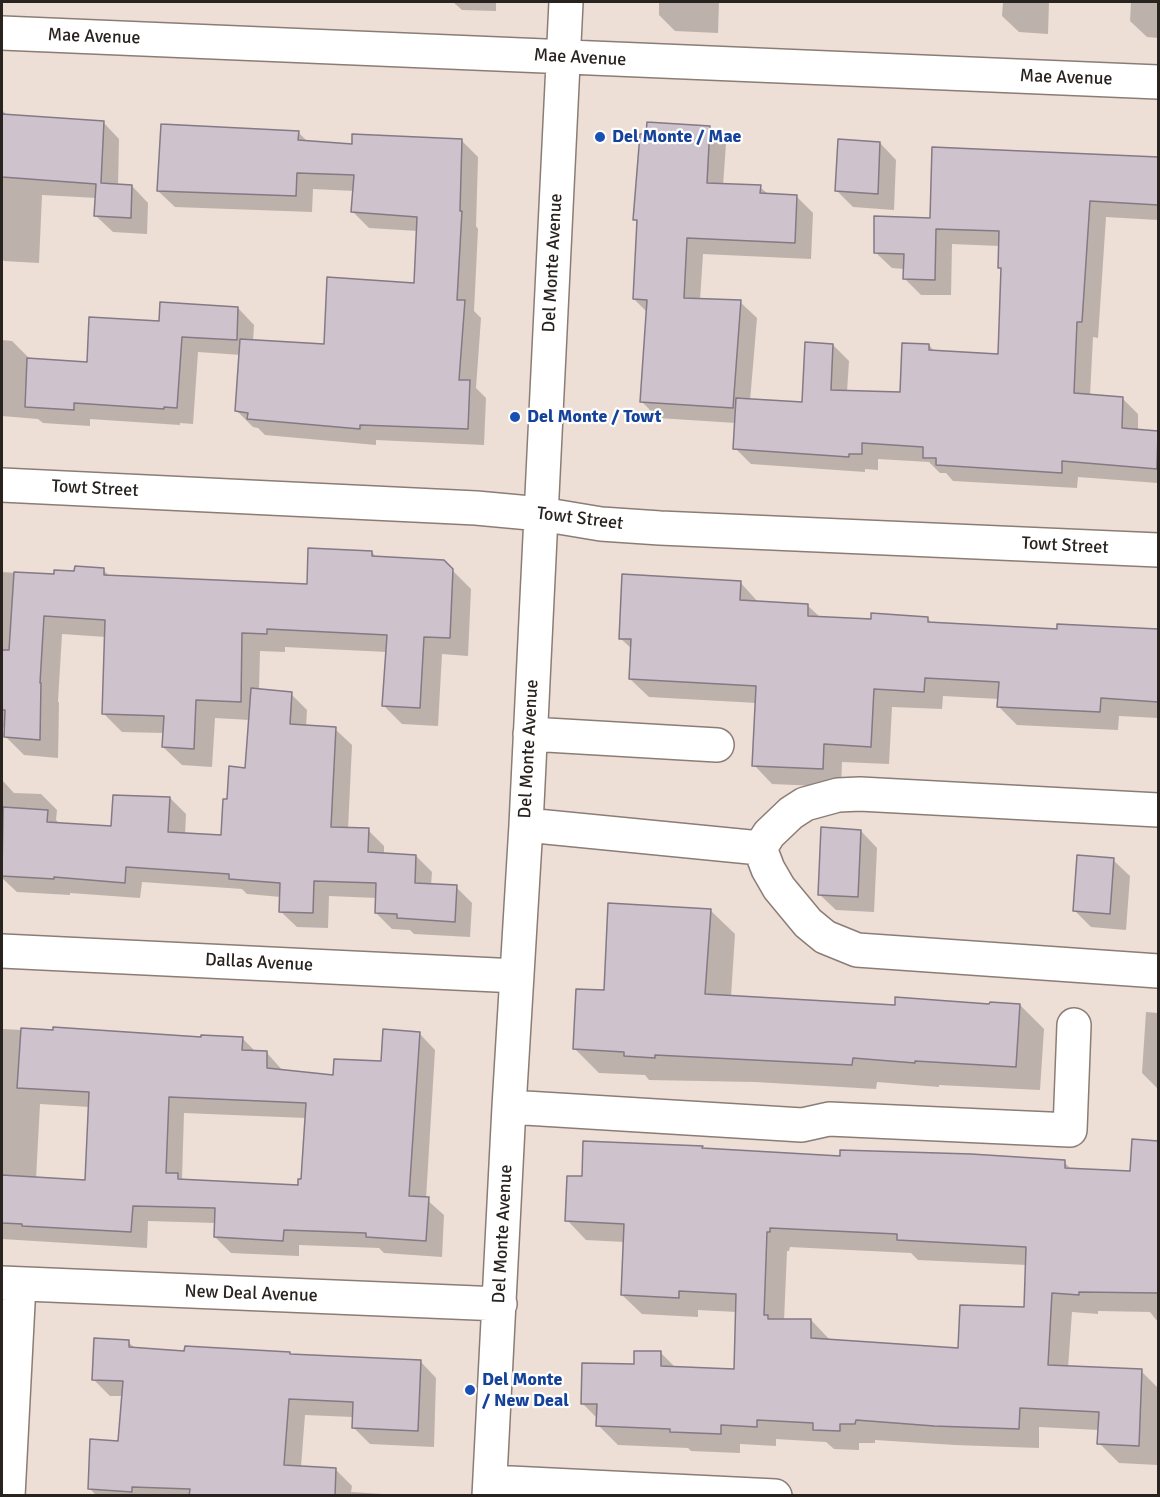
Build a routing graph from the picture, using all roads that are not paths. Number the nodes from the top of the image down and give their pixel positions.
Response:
1 (566, 2) edge
2 (2, 33) edge
3 (563, 57) junction
4 (1158, 82) edge
5 (2, 485) edge
6 (541, 514) junction
7 (1158, 550) edge
8 (530, 734) junction
9 (717, 745) dead end
10 (1158, 810) edge
11 (526, 825) junction
12 (760, 848) junction
13 (2, 951) edge
14 (1158, 971) edge
15 (517, 976) junction
16 (1074, 1025) dead end
17 (508, 1107) junction
18 (10, 1284) edge
19 (500, 1304) junction
20 (489, 1489) edge
21 (8, 1496) edge
22 (775, 1496) edge

1 - 3 street, Del Monte Avenue
2 - 3 street, Mae Avenue
3 - 4 street, Mae Avenue
3 - 6 street, Del Monte Avenue
5 - 6 street, Towt Street
6 - 7 street, Towt Street
6 - 8 street, Del Monte Avenue
8 - 9 street
8 - 11 street, Del Monte Avenue
10 - 12 street
11 - 12 street
11 - 15 street, Del Monte Avenue
12 - 14 street
13 - 15 street, Dallas Avenue
15 - 17 street, Del Monte Avenue
16 - 17 street
17 - 19 street, Del Monte Avenue
18 - 19 street, New Deal Avenue
18 - 21 street
19 - 20 street, Del Monte Avenue
20 - 22 street

